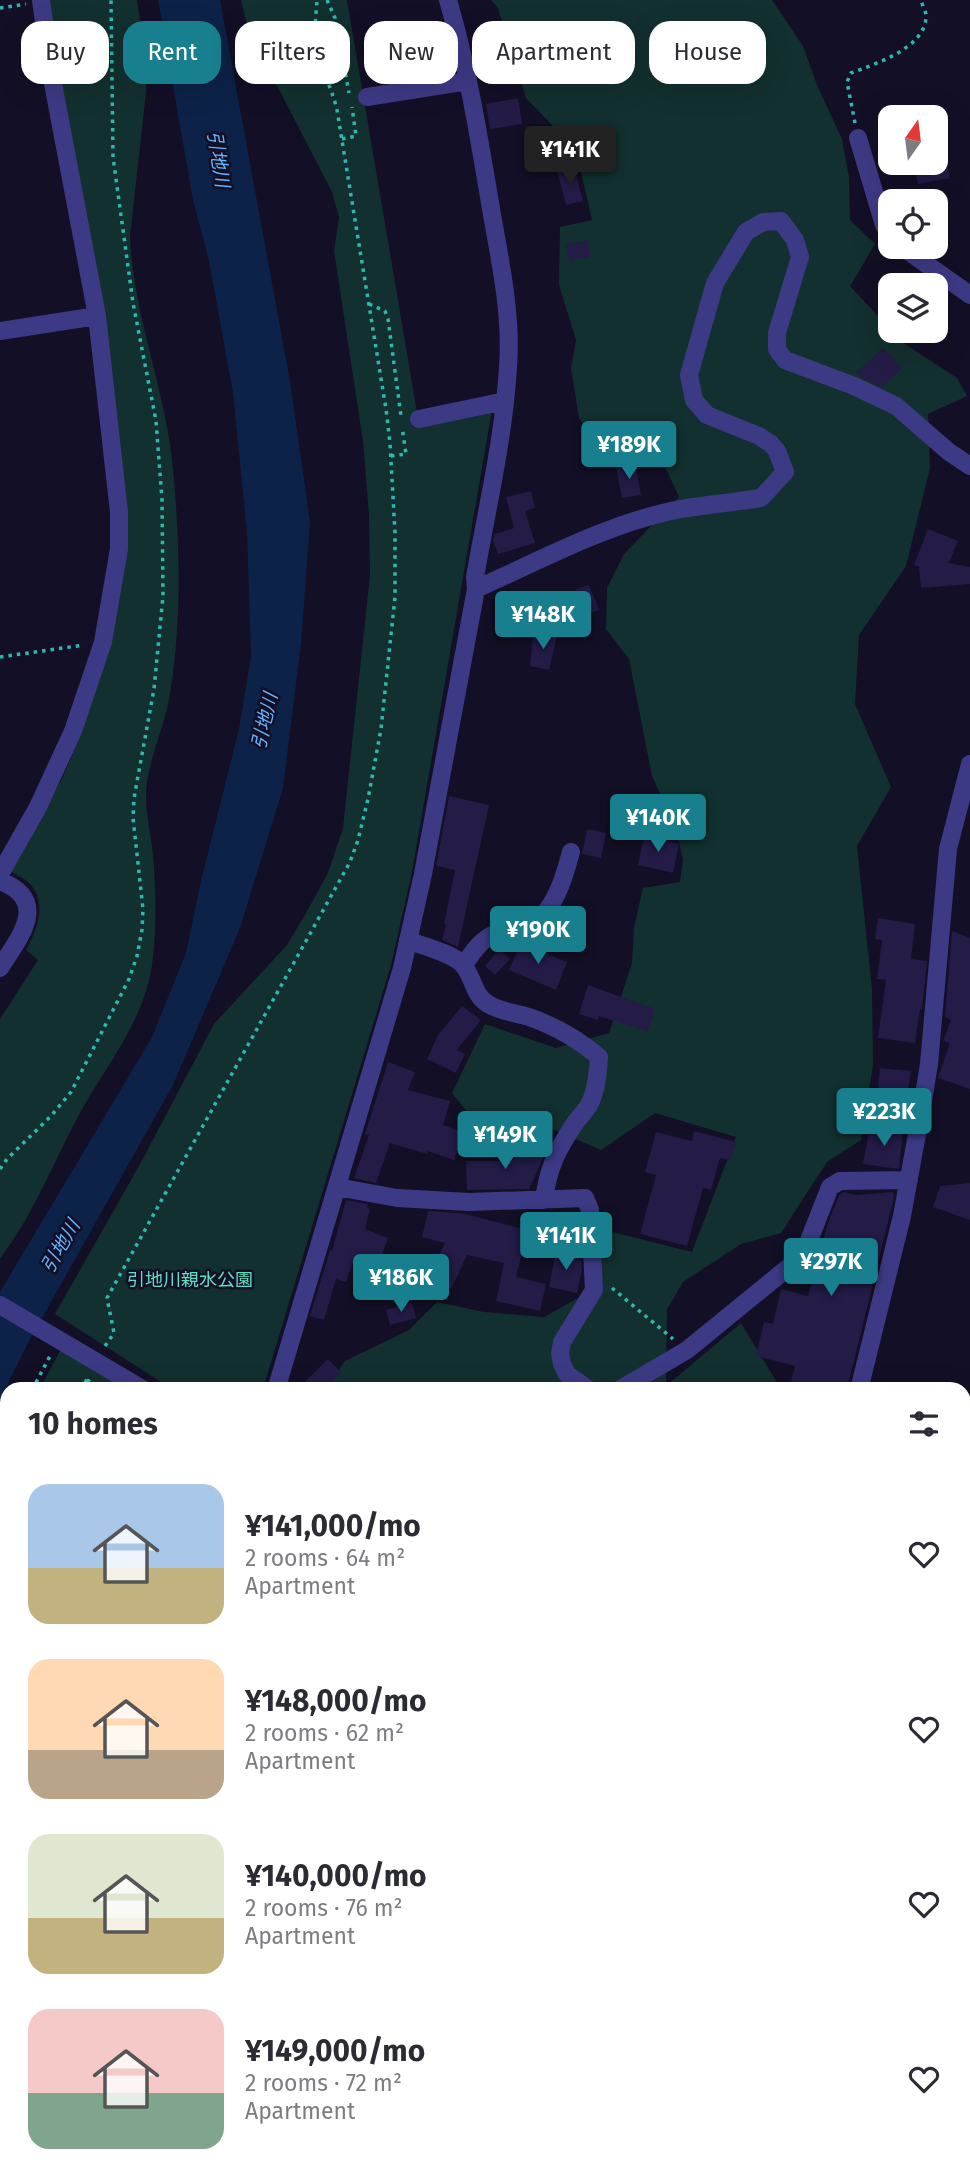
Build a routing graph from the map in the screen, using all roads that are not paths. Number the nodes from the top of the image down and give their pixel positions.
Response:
1 (448, 0) edge
2 (41, 1) edge
3 (468, 81) junction
4 (367, 97) dead end
5 (858, 138) road end
6 (878, 205) edge
7 (919, 259) edge
8 (970, 295) edge
9 (97, 316) junction
10 (0, 331) edge
11 (505, 401) junction
12 (419, 419) dead end
13 (970, 466) edge
14 (476, 589) junction
15 (969, 768) edge
16 (571, 852) dead end
17 (0, 874) edge
18 (0, 881) edge
19 (408, 940) junction
20 (464, 965) junction
21 (0, 968) edge
22 (909, 1180) junction
23 (337, 1187) junction
24 (544, 1200) junction
25 (0, 1305) edge
26 (131, 1382) edge
27 (278, 1382) edge
28 (578, 1382) edge
29 (633, 1382) edge
30 (861, 1382) edge

1 - 3 street
2 - 9 street
3 - 4 street
3 - 11 street
5 - 6 street
7 - 8 street
9 - 10 street
9 - 17 street
11 - 12 street
11 - 14 street
13 - 14 street
14 - 19 street
15 - 22 street
16 - 20 street
18 - 21 street
19 - 20 street
19 - 23 street
20 - 24 street
22 - 29 street
22 - 30 street
23 - 24 street
23 - 27 street
24 - 28 street
25 - 26 street

